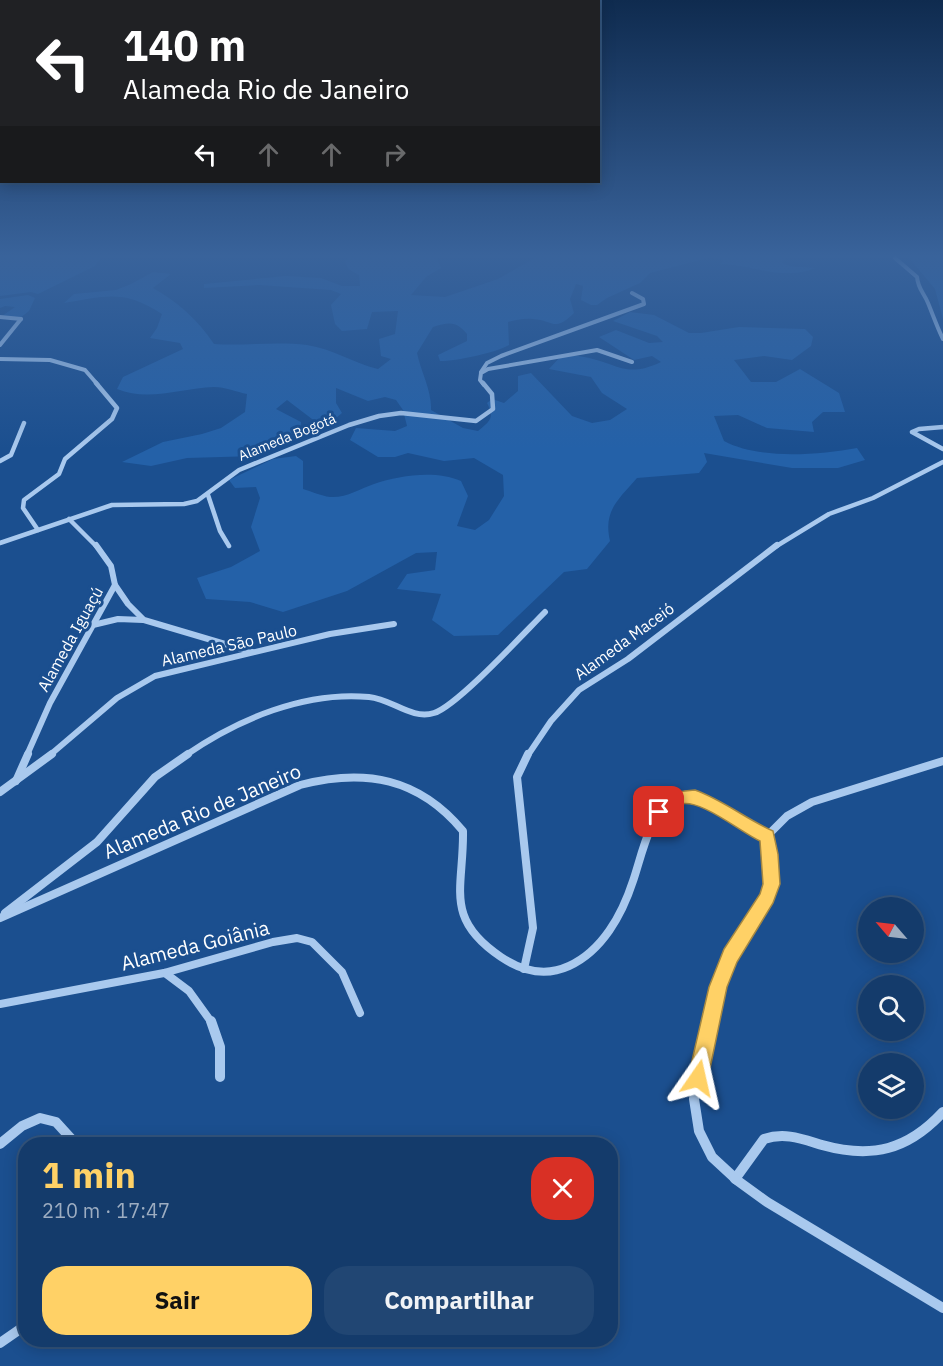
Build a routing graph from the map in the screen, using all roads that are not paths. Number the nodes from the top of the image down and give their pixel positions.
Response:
1 (20, 322) edge
2 (595, 322) edge
3 (934, 322) edge
4 (943, 339) edge
5 (0, 345) edge
6 (0, 358) edge
7 (13, 360) junction
8 (632, 362) dead end
9 (0, 364) edge
10 (480, 373) junction
11 (24, 423) dead end
12 (943, 427) edge
13 (943, 449) edge
14 (0, 461) edge
15 (943, 462) edge
16 (208, 495) junction
17 (69, 519) junction
18 (38, 530) junction
19 (0, 543) edge
20 (229, 546) dead end
21 (115, 585) junction
22 (545, 612) dead end
23 (144, 620) junction
24 (394, 624) dead end
25 (93, 625) junction
26 (254, 653) junction
27 (943, 761) edge
28 (15, 781) junction
29 (0, 792) edge
30 (767, 836) junction
31 (0, 918) edge
32 (524, 969) junction
33 (164, 973) junction
34 (0, 1004) edge
35 (360, 1013) dead end
36 (220, 1077) dead end
37 (943, 1112) edge
38 (70, 1137) edge
39 (0, 1144) edge
40 (735, 1179) junction
41 (943, 1308) edge
42 (18, 1331) edge
43 (0, 1343) edge

1 - 5 street
2 - 10 street
3 - 4 street
6 - 7 street
7 - 9 street
7 - 18 street
8 - 10 street
10 - 16 street, Alameda Bogotá
11 - 14 street
12 - 13 street
15 - 32 street, Alameda Maceió
16 - 17 street, Alameda Bogotá
16 - 20 street
17 - 18 street, Alameda Bogotá
17 - 21 street, Alameda Iguaçú
18 - 19 street, Alameda Bogotá
21 - 23 street
21 - 25 street, Alameda Iguaçú
22 - 31 street
23 - 25 street
23 - 26 street
24 - 26 street, Alameda São Paulo
25 - 28 street, Alameda Iguaçú
26 - 28 street, Alameda São Paulo
27 - 30 street
28 - 29 street, Alameda São Paulo
30 - 32 street, Alameda Rio de Janeiro
30 - 40 street
31 - 32 street, Alameda Rio de Janeiro
33 - 34 street, Alameda Goiânia
33 - 35 street, Alameda Goiânia
33 - 36 street
37 - 40 street
38 - 39 street
40 - 41 street
42 - 43 street

